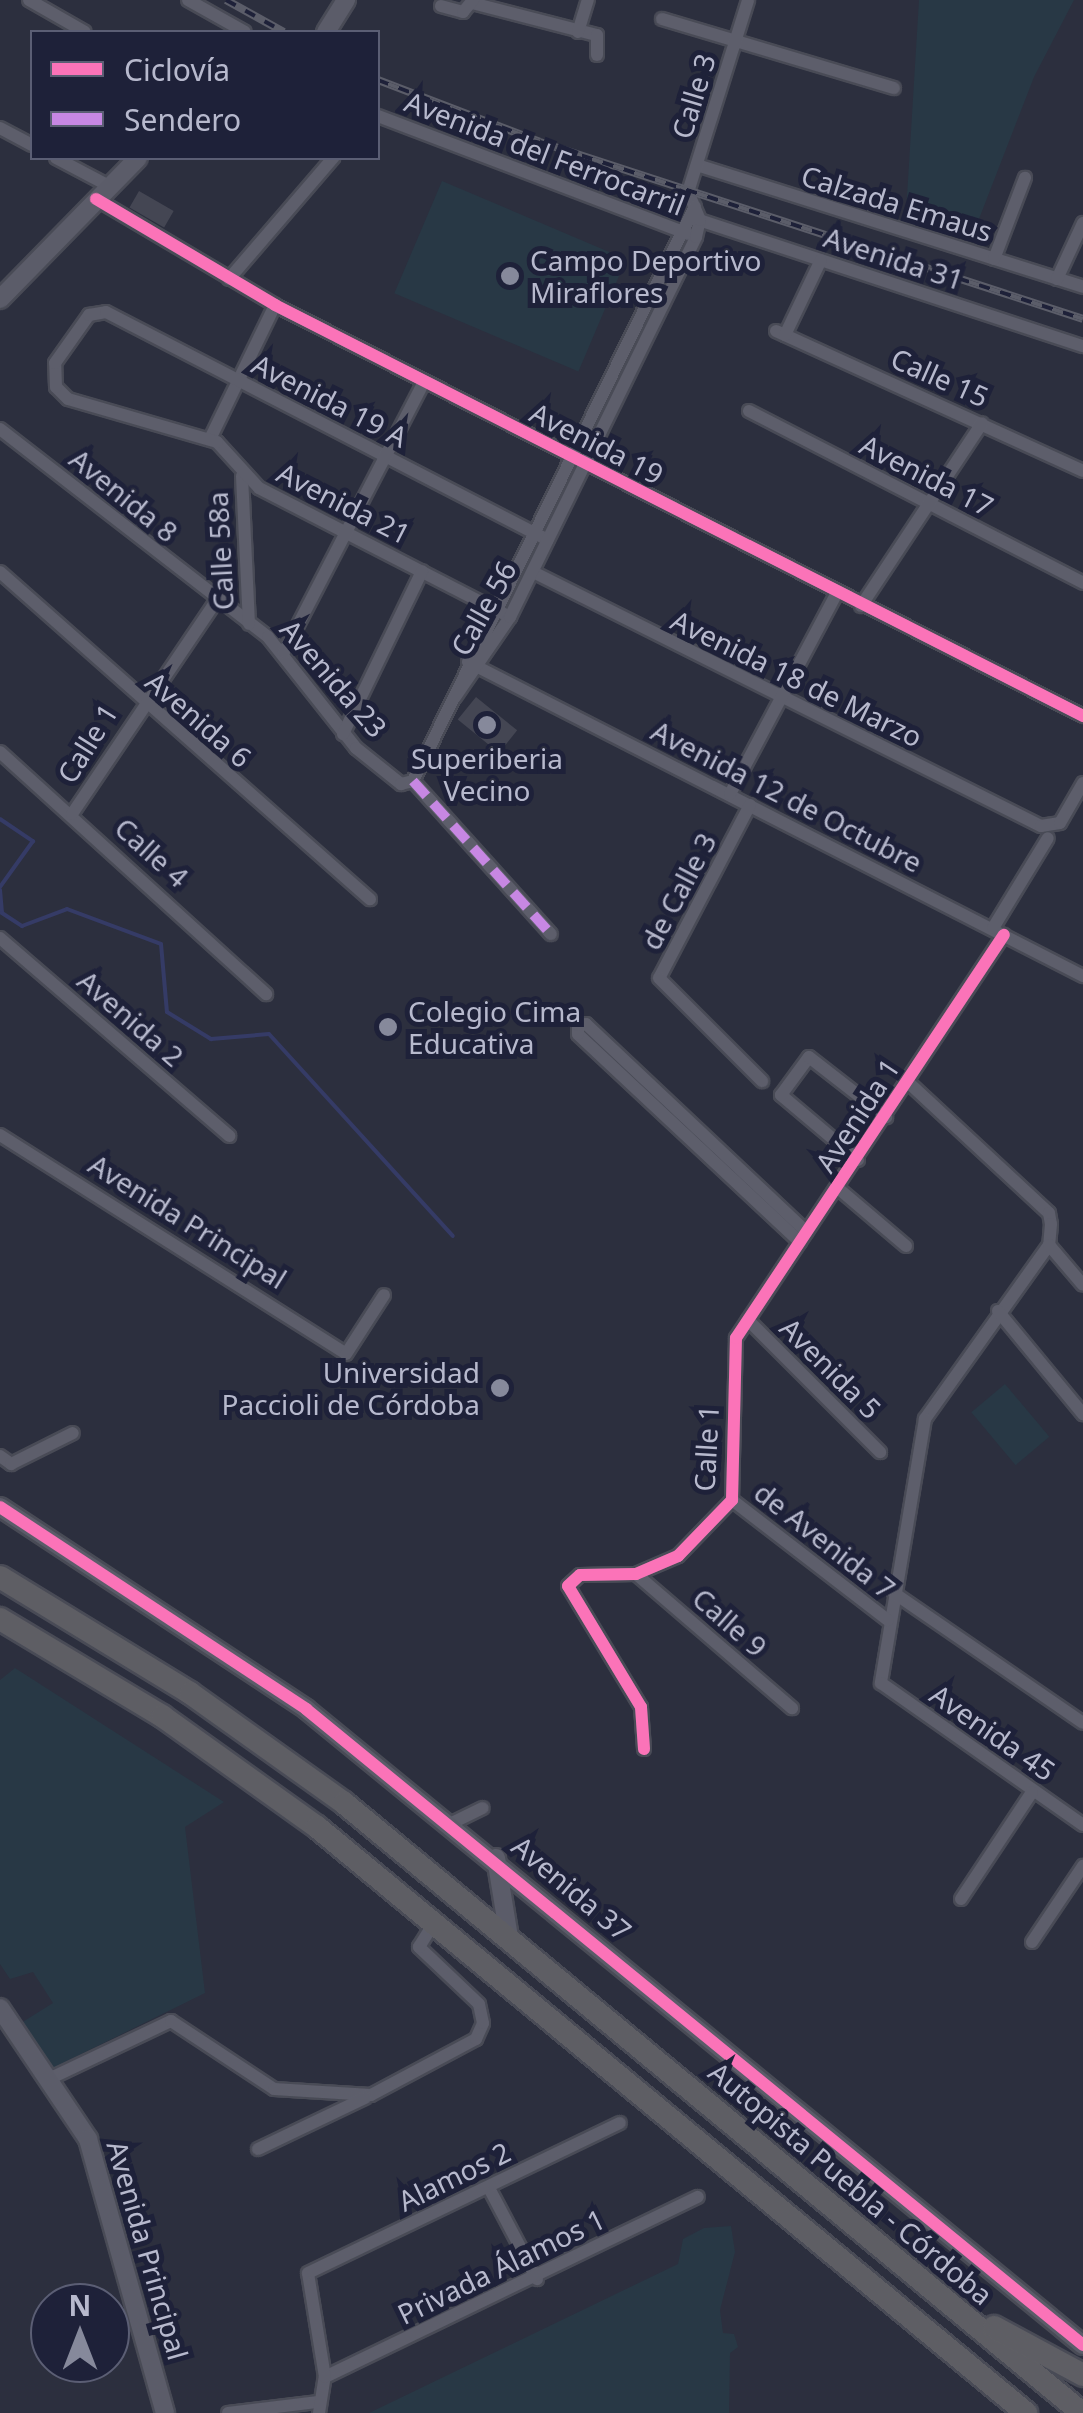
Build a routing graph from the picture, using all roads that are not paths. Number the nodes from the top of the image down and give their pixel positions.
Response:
1 (188, 0) edge
2 (346, 0) edge
3 (588, 0) edge
4 (748, 0) edge
5 (37, 2) edge
6 (473, 2) edge
7 (442, 6) dead end
8 (662, 18) dead end
9 (82, 30) edge
10 (242, 30) edge
11 (327, 30) edge
12 (578, 32) junction
13 (736, 42) junction
14 (597, 55) dead end
15 (894, 88) dead end
16 (380, 117) edge
17 (0, 128) edge
18 (30, 144) edge
19 (59, 160) edge
20 (136, 160) edge
21 (332, 160) edge
22 (697, 165) junction
23 (1024, 178) dead end
24 (102, 192) junction
25 (694, 215) junction
26 (1083, 223) edge
27 (681, 232) junction
28 (696, 237) junction
29 (994, 259) junction
30 (821, 260) junction
31 (229, 278) junction
32 (1057, 279) junction
33 (1083, 287) edge
34 (0, 299) edge
35 (275, 305) junction
36 (1083, 346) edge
37 (237, 380) junction
38 (424, 382) junction
39 (749, 410) dead end
40 (982, 423) junction
41 (0, 429) edge
42 (210, 439) junction
43 (386, 456) junction
44 (571, 459) junction
45 (585, 466) junction
46 (1083, 470) edge
47 (242, 476) junction
48 (928, 505) junction
49 (534, 533) junction
50 (349, 534) junction
51 (548, 540) junction
52 (422, 571) junction
53 (533, 572) junction
54 (1, 575) edge
55 (1083, 583) edge
56 (836, 593) junction
57 (216, 601) junction
58 (861, 606) junction
59 (503, 613) junction
60 (249, 624) junction
61 (284, 652) junction
62 (474, 666) junction
63 (780, 699) junction
64 (141, 704) junction
65 (1083, 716) edge
66 (343, 734) junction
67 (0, 752) edge
68 (413, 781) junction
69 (1083, 783) edge
70 (730, 794) junction
71 (750, 804) junction
72 (72, 814) junction
73 (1045, 832) junction
74 (370, 898) dead end
75 (999, 932) junction
76 (551, 934) dead end
77 (0, 938) edge
78 (1083, 976) edge
79 (266, 994) dead end
80 (762, 1082) dead end
81 (909, 1082) junction
82 (886, 1117) junction
83 (0, 1135) edge
84 (229, 1136) dead end
85 (858, 1160) junction
86 (839, 1189) junction
87 (804, 1237) junction
88 (1049, 1245) junction
89 (906, 1246) dead end
90 (1083, 1285) edge
91 (384, 1295) dead end
92 (998, 1312) junction
93 (748, 1320) junction
94 (1083, 1414) edge
95 (74, 1434) dead end
96 (880, 1452) dead end
97 (0, 1456) edge
98 (732, 1500) junction
99 (0, 1507) edge
100 (636, 1574) junction
101 (0, 1577) edge
102 (894, 1593) junction
103 (0, 1619) edge
104 (888, 1620) junction
105 (792, 1708) dead end
106 (1083, 1723) edge
107 (644, 1749) dead end
108 (1032, 1792) junction
109 (482, 1808) dead end
110 (452, 1824) junction
111 (1083, 1824) edge
112 (496, 1858) junction
113 (1083, 1866) edge
114 (961, 1899) dead end
115 (435, 1921) junction
116 (509, 1937) junction
117 (1032, 1942) dead end
118 (0, 2008) edge
119 (51, 2078) junction
120 (371, 2095) junction
121 (620, 2123) dead end
122 (258, 2149) dead end
123 (489, 2188) junction
124 (698, 2197) dead end
125 (537, 2280) junction
126 (940, 2297) junction
127 (1083, 2345) edge
128 (1083, 2375) edge
129 (325, 2377) junction
130 (318, 2408) edge
131 (164, 2413) edge
132 (228, 2413) edge
133 (1026, 2413) edge
134 (1082, 2413) edge

1 - 10 street
2 - 11 street
3 - 12 street
4 - 13 street, Calle 3
5 - 9 street
6 - 7 street
6 - 12 street
8 - 13 street
12 - 14 street
13 - 15 street
13 - 22 street, Calle 3
16 - 27 street, Avenida del Ferrocarril
17 - 18 street
19 - 24 street, Avenida 19
20 - 24 street
21 - 31 street
22 - 25 street, Calle 3
22 - 29 street, Calzada Emaus
23 - 29 street
24 - 31 street, Avenida 19
24 - 34 street
25 - 27 street, Calle 56
25 - 28 street, Calle 56
25 - 30 street, Avenida 31
26 - 32 street
27 - 28 street, Avenida del Ferrocarril
27 - 44 street, Calle 56
28 - 45 street, Calle 56
29 - 32 street, Calzada Emaus
30 - 36 street, Avenida 31
30 - 40 street, Calle 15
31 - 35 street, Avenida 19
32 - 33 street, Calzada Emaus
35 - 37 street
35 - 38 street, Avenida 19
37 - 42 street
37 - 42 street, Avenida 19 A
37 - 43 street, Avenida 19 A
38 - 43 street
38 - 44 street, Avenida 19
39 - 48 street, Avenida 17
40 - 46 street, Calle 15
40 - 48 street
41 - 57 street, Avenida 8
42 - 47 street, Avenida 21
43 - 49 street, Avenida 19 A
43 - 50 street
44 - 45 street, Avenida 19
44 - 49 street, Calle 56
45 - 51 street, Calle 56
45 - 56 street, Avenida 19
47 - 50 street, Avenida 21
47 - 60 street, Calle 58a
48 - 55 street, Avenida 17
48 - 58 street
49 - 51 street, Avenida 19 A
49 - 59 street, Calle 56
50 - 52 street, Avenida 21
50 - 61 street
51 - 53 street, Calle 56
52 - 59 street, Avenida 21
52 - 66 street
53 - 59 street, Calle 56
53 - 63 street, Avenida 18 de Marzo
54 - 64 street, Avenida 6
56 - 58 street, Avenida 19
56 - 63 street
57 - 60 street, Avenida 23
57 - 64 street, Calle 1
58 - 65 street, Avenida 19
59 - 62 street, Calle 56
60 - 61 street, Avenida 23
61 - 66 street, Avenida 23
62 - 68 street, Calle 56
62 - 70 street, Avenida 12 de Octubre
63 - 70 street
63 - 73 street, Avenida 18 de Marzo
64 - 72 street, Calle 1
64 - 74 street, Avenida 6
66 - 68 street, Avenida 23
67 - 72 street, Calle 4
68 - 76 street
69 - 73 street, Avenida 1
70 - 71 street, Avenida 12 de Octubre
71 - 75 street, Avenida 12 de Octubre
71 - 80 street, de Calle 3
72 - 79 street, Calle 4
73 - 75 street, Avenida 1
75 - 78 street, Avenida 12 de Octubre
75 - 81 street, Avenida 1
77 - 84 street, Avenida 2
81 - 82 street, Avenida 1
81 - 88 street
82 - 85 street, Avenida 1
82 - 85 street
83 - 91 street, Avenida Principal
85 - 86 street, Avenida 1
86 - 87 street, Avenida 1
86 - 89 street
87 - 87 street
87 - 93 street, Avenida 1
88 - 90 street
88 - 92 street
92 - 94 street
92 - 102 street
93 - 96 street, Avenida 5
93 - 98 street, Calle 1
95 - 97 street
98 - 100 street, Calle 1
98 - 104 street, de Avenida 7
99 - 110 street, Avenida 37
100 - 105 street, Calle 9
100 - 107 street, Calle 1
101 - 116 highway, Autopista Puebla - Córdoba
102 - 104 street
102 - 106 street
103 - 115 highway
104 - 108 street, Avenida 45
108 - 111 street, Avenida 45
108 - 114 street
109 - 110 street
110 - 112 street, Avenida 37
112 - 116 street
112 - 127 street, Avenida 37
113 - 117 street
115 - 120 street
115 - 133 highway
116 - 126 highway, Autopista Puebla - Córdoba
118 - 119 street, Avenida Principal
119 - 120 street
119 - 131 street, Avenida Principal
120 - 122 street
121 - 123 street, Alamos 2
123 - 125 street
123 - 129 street, Alamos 2
124 - 125 street, Privada Álamos 1
125 - 129 street, Privada Álamos 1
126 - 128 highway
126 - 134 highway, Autopista Puebla - Córdoba
129 - 130 street
130 - 132 street

